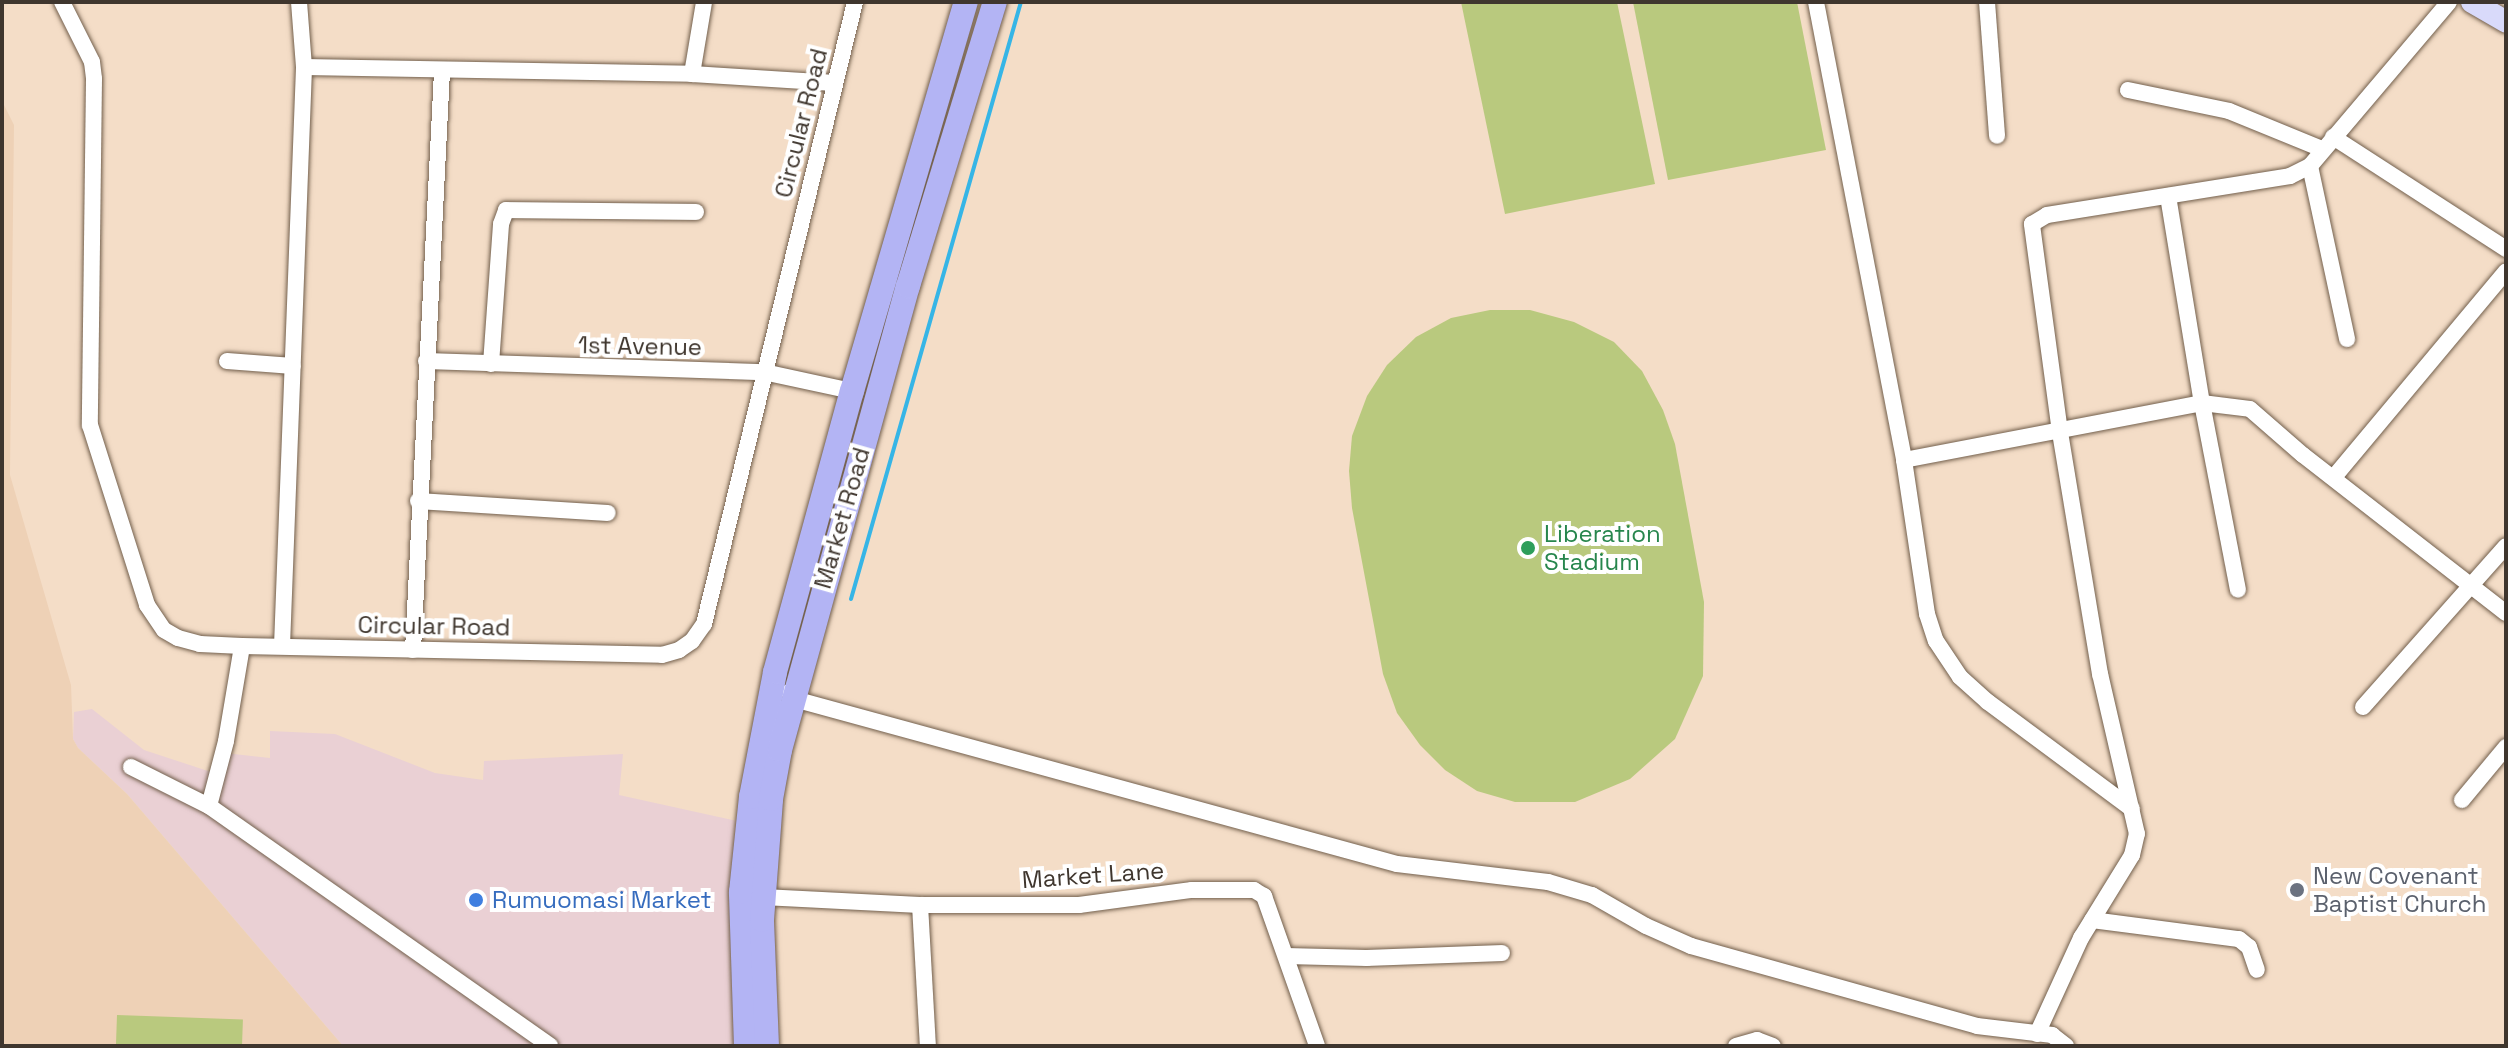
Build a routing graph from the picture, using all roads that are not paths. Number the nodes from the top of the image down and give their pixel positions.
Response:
1 (62, 2) edge
2 (299, 2) edge
3 (704, 2) edge
4 (855, 2) edge
5 (966, 2) edge
6 (995, 2) edge
7 (1816, 2) edge
8 (1987, 2) edge
9 (2449, 2) edge
10 (2472, 2) edge
11 (2506, 22) edge
12 (304, 67) junction
13 (442, 71) junction
14 (692, 74) junction
15 (835, 83) junction
16 (2128, 90) dead end
17 (1997, 136) dead end
18 (2328, 143) junction
19 (2310, 166) junction
20 (2168, 196) junction
21 (696, 212) dead end
22 (2506, 249) edge
23 (2506, 271) edge
24 (2347, 339) dead end
25 (227, 361) dead end
26 (426, 361) junction
27 (491, 364) junction
28 (293, 366) junction
29 (764, 372) junction
30 (852, 391) junction
31 (2202, 403) junction
32 (2060, 432) junction
33 (1904, 460) junction
34 (2334, 477) junction
35 (418, 501) junction
36 (608, 513) dead end
37 (2506, 546) edge
38 (2468, 584) junction
39 (2238, 590) dead end
40 (2506, 613) edge
41 (242, 646) junction
42 (282, 646) junction
43 (413, 650) junction
44 (775, 672) junction
45 (794, 699) junction
46 (2363, 707) dead end
47 (2506, 747) edge
48 (131, 767) dead end
49 (2462, 800) dead end
50 (209, 806) junction
51 (2132, 809) junction
52 (763, 897) junction
53 (920, 905) junction
54 (2092, 920) junction
55 (1502, 953) dead end
56 (1286, 956) junction
57 (2257, 970) dead end
58 (2037, 1034) junction
59 (550, 1046) edge
60 (746, 1046) edge
61 (767, 1046) edge
62 (928, 1046) edge
63 (1317, 1046) edge
64 (1736, 1046) edge
65 (1773, 1046) edge
66 (2066, 1046) edge

1 - 41 street, Circular Road
2 - 12 street
3 - 14 street
4 - 15 street, Circular Road
5 - 30 main road, Market Road
6 - 45 main road, Market Road
7 - 33 street
8 - 17 street
9 - 18 street
10 - 11 main road
12 - 13 street
12 - 28 street
13 - 14 street
13 - 26 street
14 - 15 street
15 - 29 street, Circular Road
16 - 18 street
18 - 19 street
18 - 22 street
19 - 20 street
19 - 24 street
20 - 31 street
20 - 32 street
21 - 27 street
23 - 34 street
25 - 28 street
26 - 27 street, 1st Avenue
26 - 35 street
27 - 29 street, 1st Avenue
28 - 42 street
29 - 30 street, 1st Avenue
29 - 43 street, Circular Road
30 - 44 main road, Market Road
31 - 32 street
31 - 34 street
31 - 39 street
32 - 33 street
32 - 51 street
33 - 51 street
34 - 38 street
35 - 36 street
35 - 43 street
37 - 38 street
38 - 40 street
38 - 46 street
41 - 42 street, Circular Road
41 - 50 street
42 - 43 street, Circular Road
44 - 45 street
44 - 60 main road, Market Road
45 - 52 main road, Market Road
45 - 58 street
47 - 49 street
48 - 50 street
50 - 59 street
51 - 54 street
52 - 53 street, Market Lane
52 - 61 main road, Market Road
53 - 56 street, Market Lane
53 - 62 street
54 - 57 street
54 - 58 street
55 - 56 street
56 - 63 street, Market Lane
58 - 66 street
64 - 65 street

